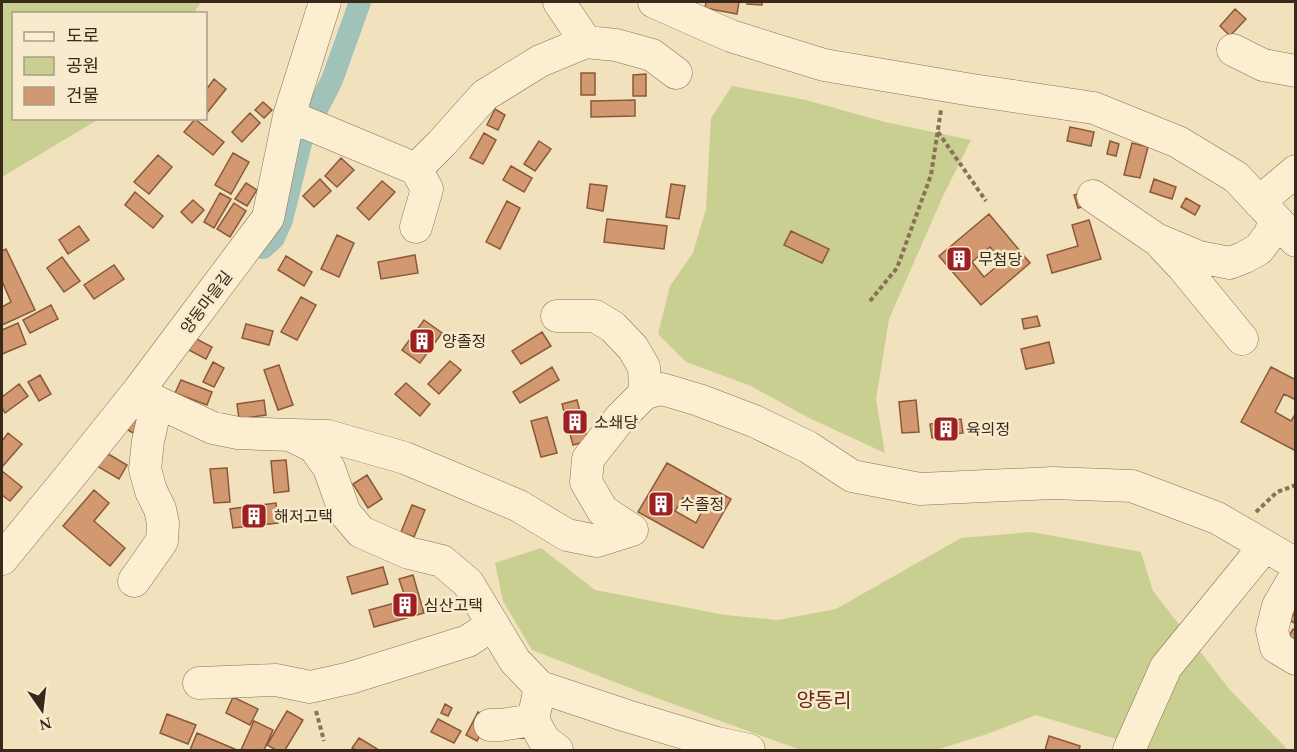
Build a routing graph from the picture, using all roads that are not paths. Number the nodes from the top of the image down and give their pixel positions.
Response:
1 (325, 2) edge
2 (559, 2) edge
3 (654, 2) edge
4 (586, 42) junction
5 (1233, 50) dead end
6 (1296, 71) edge
7 (676, 73) dead end
8 (290, 117) junction
9 (416, 169) junction
10 (1296, 171) edge
11 (1093, 196) dead end
12 (1277, 220) edge
13 (416, 227) dead end
14 (1156, 239) junction
15 (557, 316) dead end
16 (1242, 339) dead end
17 (645, 393) junction
18 (148, 396) junction
19 (290, 435) junction
20 (1257, 543) junction
21 (2, 559) edge
22 (1296, 564) edge
23 (1296, 575) edge
24 (134, 581) dead end
25 (492, 625) junction
26 (1296, 659) edge
27 (199, 683) dead end
28 (540, 687) junction
29 (533, 720) junction
30 (490, 725) dead end
31 (558, 750) edge
32 (748, 750) edge
33 (1129, 750) edge

1 - 8 lane, 양동마을길
2 - 4 lane
3 - 12 lane
4 - 7 lane
4 - 9 lane
5 - 6 lane
8 - 9 lane
8 - 18 lane, 양동마을길
9 - 13 lane
10 - 12 lane
11 - 14 lane
12 - 14 lane
14 - 16 lane
15 - 17 lane
17 - 19 lane
17 - 20 lane
18 - 19 lane
18 - 21 lane, 양동마을길
18 - 24 lane
19 - 25 lane
20 - 22 lane
20 - 33 lane
23 - 26 lane
25 - 27 lane
25 - 28 lane
28 - 29 lane
28 - 32 lane
29 - 30 lane
29 - 31 lane

